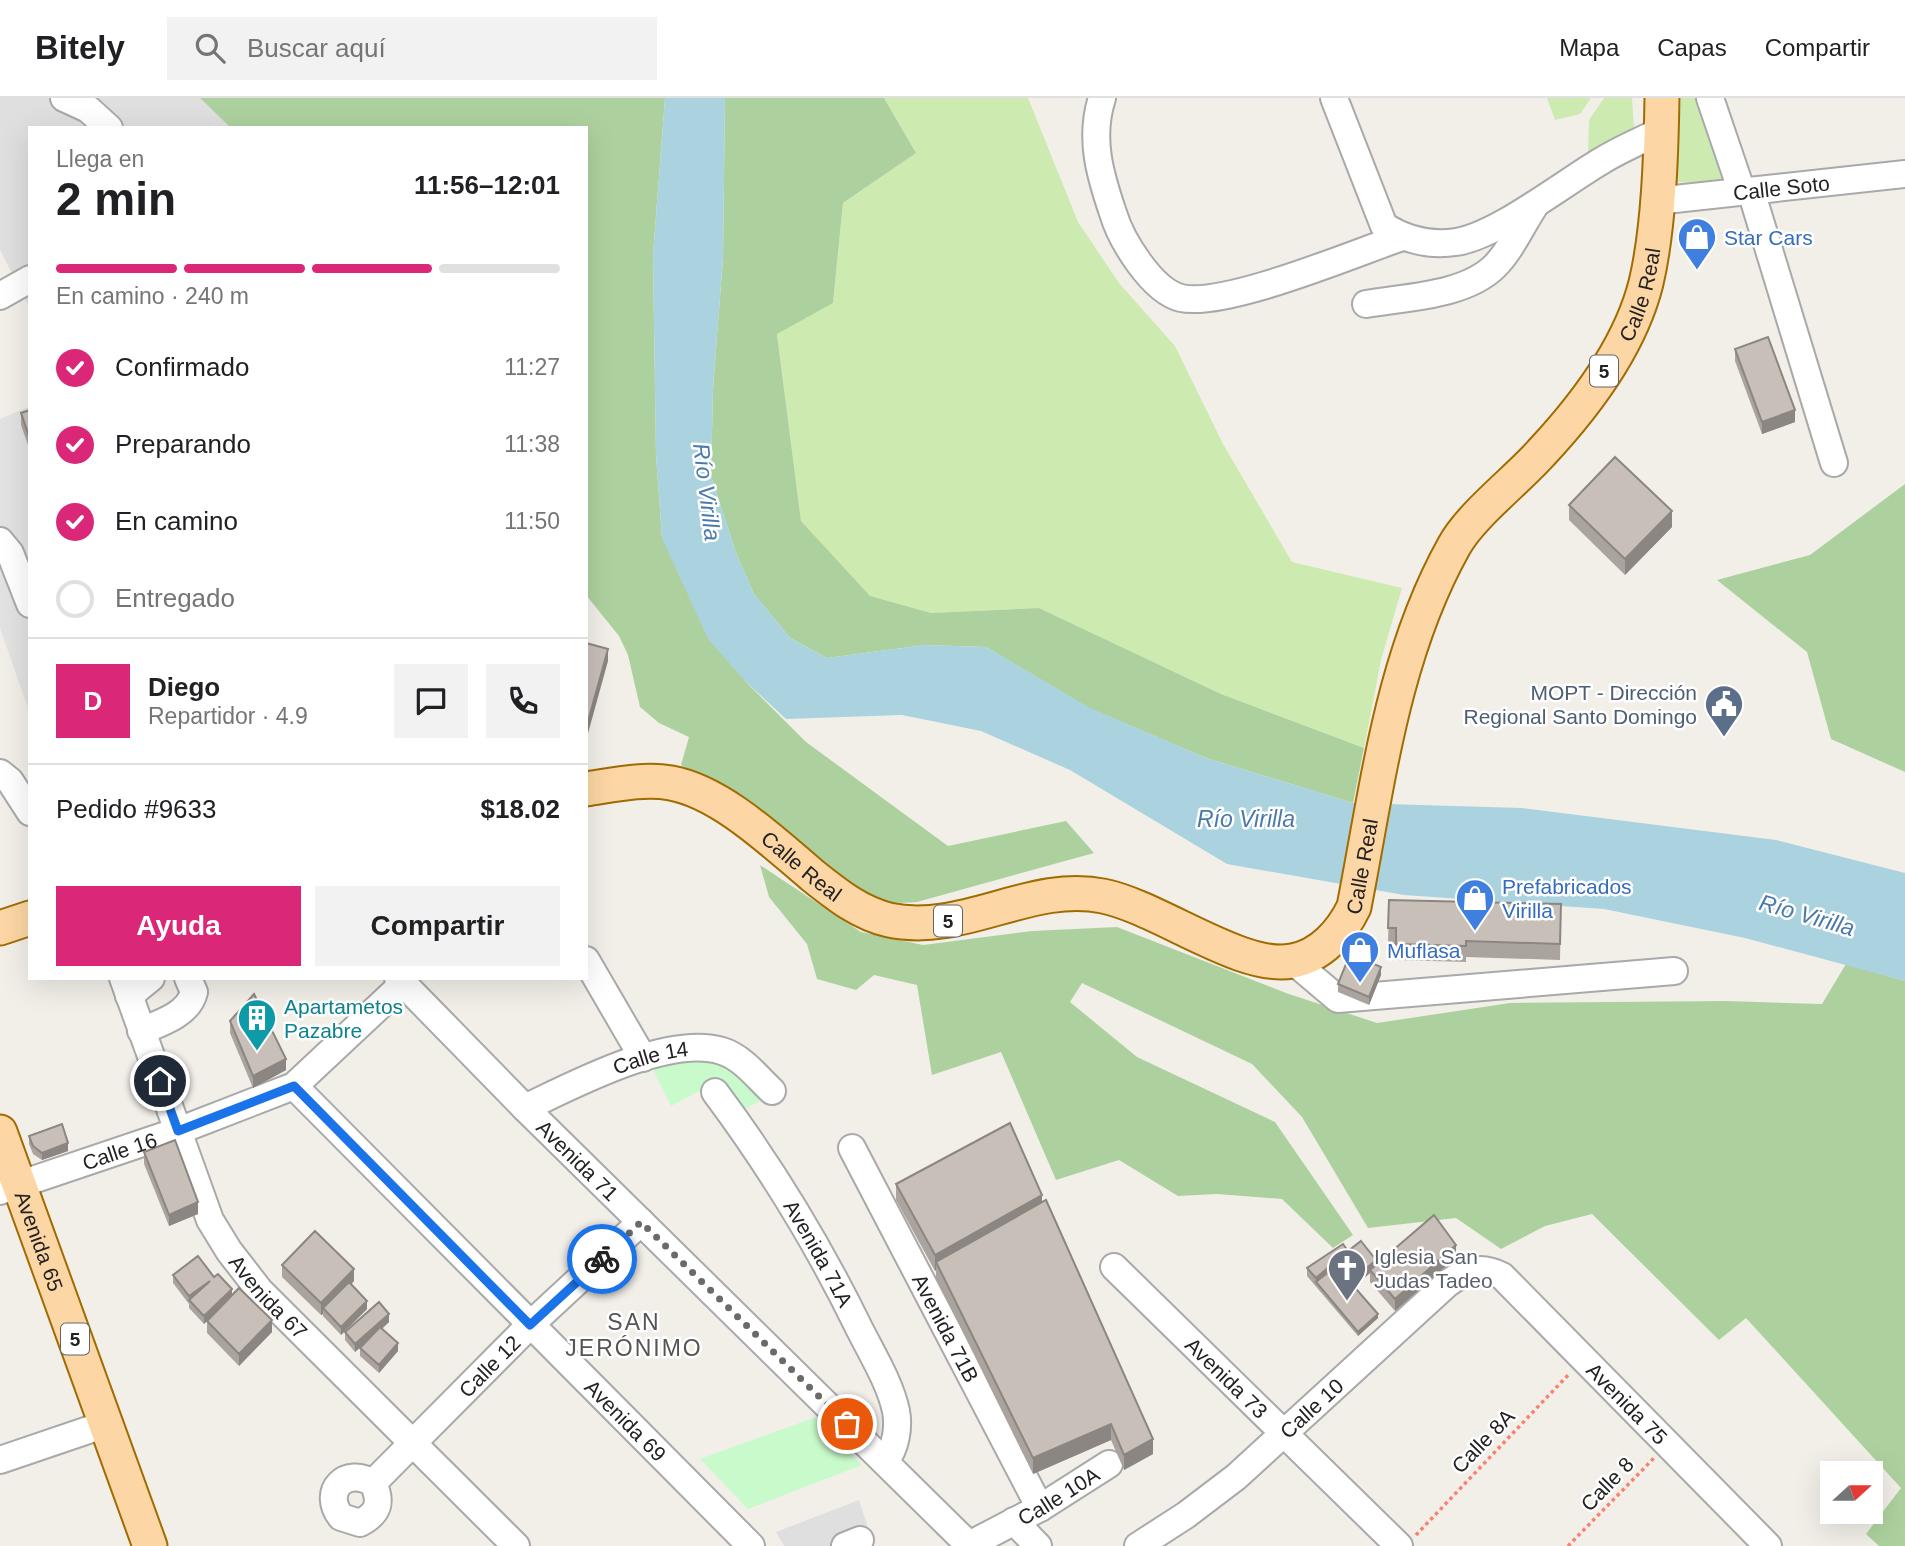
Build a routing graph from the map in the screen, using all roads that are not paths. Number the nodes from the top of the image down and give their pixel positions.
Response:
1 (64, 98) edge
2 (1102, 98) edge
3 (1334, 98) edge
4 (1662, 98) edge
5 (1710, 98) edge
6 (107, 126) edge
7 (1661, 131) junction
8 (1905, 174) edge
9 (1746, 192) junction
10 (1539, 199) junction
11 (1656, 201) junction
12 (1402, 237) junction
13 (28, 280) edge
14 (0, 296) edge
15 (1366, 304) dead end
16 (1834, 463) dead end
17 (0, 541) edge
18 (28, 599) edge
19 (0, 773) edge
20 (588, 789) edge
21 (28, 808) edge
22 (28, 919) edge
23 (0, 928) edge
24 (1293, 961) junction
25 (588, 963) edge
26 (1674, 971) dead end
27 (145, 980) edge
28 (189, 980) edge
29 (401, 981) edge
30 (126, 987) edge
31 (141, 1031) junction
32 (643, 1058) junction
33 (294, 1086) junction
34 (772, 1091) dead end
35 (715, 1092) dead end
36 (524, 1108) junction
37 (178, 1131) junction
38 (0, 1132) edge
39 (852, 1148) dead end
40 (10, 1188) edge
41 (641, 1222) junction
42 (1114, 1267) dead end
43 (1482, 1269) joint
44 (530, 1325) junction
45 (106, 1424) junction
46 (1282, 1432) junction
47 (413, 1443) junction
48 (0, 1460) edge
49 (885, 1461) junction
50 (1110, 1464) dead end
51 (373, 1483) dead end
52 (1040, 1508) junction
53 (1014, 1521) junction
54 (1407, 1541) edge
55 (970, 1545) edge
56 (150, 1546) edge
57 (516, 1546) edge
58 (751, 1546) edge
59 (1038, 1546) edge
60 (1138, 1546) edge
61 (1768, 1546) edge

1 - 6 street
2 - 12 street
3 - 12 street
4 - 7 main road, Calle Real / 5
5 - 9 street
7 - 10 street
7 - 11 main road, Calle Real / 5
8 - 9 street, Calle Soto
9 - 11 street, Calle Soto
9 - 16 street
10 - 12 street
10 - 15 street
11 - 24 main road, Calle Real / 5
13 - 14 street
17 - 18 street
19 - 21 street
20 - 24 main road, Calle Real / 5
22 - 23 main road
24 - 26 street
25 - 32 street
27 - 30 street
28 - 31 street
29 - 33 street, Calle 16
29 - 36 street, Avenida 71
30 - 31 street, Avenida 67
31 - 37 street, Avenida 67
32 - 34 street, Calle 14
32 - 36 street, Calle 14
33 - 37 street, Calle 16
33 - 44 street, Avenida 69
35 - 49 street, Avenida 71A
36 - 41 street, Avenida 71
37 - 40 street, Calle 16
37 - 47 street, Avenida 67
38 - 40 main road, Avenida 65 / 5
39 - 52 street, Avenida 71B
40 - 45 main road, Avenida 65 / 5
41 - 44 street, Calle 12
41 - 49 street, Avenida 71
42 - 46 street, Avenida 73
43 - 46 street, Calle 10
43 - 61 street, Avenida 75
44 - 47 street, Calle 12
44 - 58 street, Avenida 69
45 - 48 street
45 - 56 main road, Avenida 65 / 5
46 - 54 street, Avenida 73
46 - 60 street, Calle 10
47 - 51 street, Calle 12
47 - 57 street, Avenida 67
49 - 55 street, Avenida 71
50 - 52 street, Calle 10A
52 - 53 street, Calle 10A
53 - 55 street, Calle 10A
53 - 59 street

